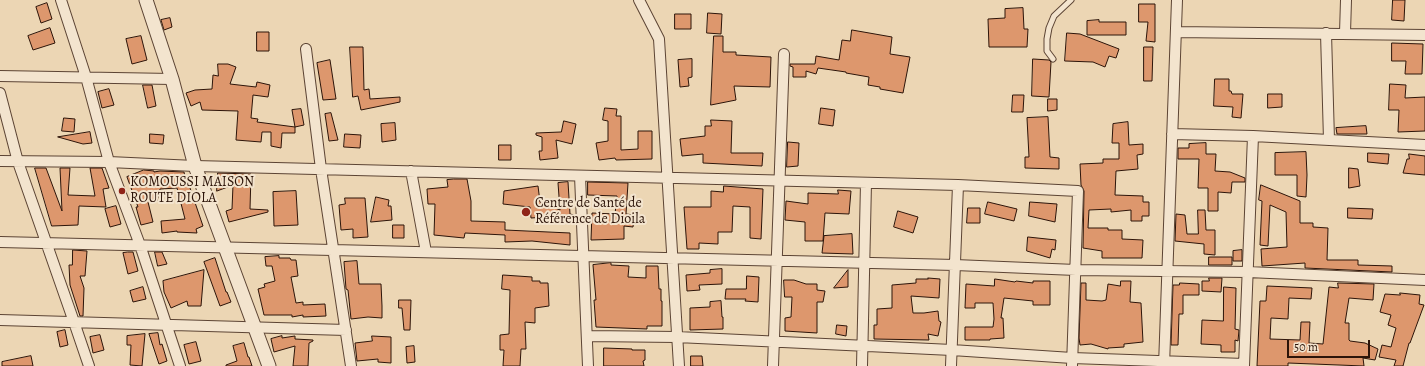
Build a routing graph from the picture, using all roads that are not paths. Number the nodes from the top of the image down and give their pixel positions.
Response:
1 (61, 0) edge
2 (146, 0) edge
3 (640, 0) edge
4 (1071, 0) edge
5 (1177, 0) edge
6 (1346, 0) edge
7 (1176, 32) junction
8 (1326, 33) junction
9 (1345, 33) junction
10 (1425, 35) edge
11 (306, 49) dead end
12 (784, 54) dead end
13 (1053, 59) dead end
14 (0, 76) edge
15 (86, 77) junction
16 (172, 79) junction
17 (0, 93) edge
18 (1172, 134) junction
19 (1253, 136) junction
20 (1329, 140) junction
21 (1425, 145) edge
22 (0, 161) edge
23 (18, 162) junction
24 (108, 162) junction
25 (195, 166) junction
26 (321, 169) junction
27 (411, 171) junction
28 (580, 176) junction
29 (668, 178) junction
30 (778, 181) junction
31 (866, 183) junction
32 (958, 186) junction
33 (0, 242) edge
34 (47, 243) junction
35 (140, 245) junction
36 (226, 247) junction
37 (334, 250) junction
38 (426, 252) junction
39 (584, 256) junction
40 (673, 258) junction
41 (776, 261) junction
42 (865, 263) junction
43 (955, 265) junction
44 (1076, 270) junction
45 (1167, 271) junction
46 (1248, 272) junction
47 (1425, 280) edge
48 (0, 320) edge
49 (74, 322) junction
50 (166, 324) junction
51 (256, 327) junction
52 (346, 330) junction
53 (587, 336) junction
54 (677, 337) junction
55 (774, 342) junction
56 (863, 346) junction
57 (952, 350) junction
58 (1072, 362) edge
59 (1164, 363) edge
60 (1244, 365) edge
61 (89, 366) edge
62 (180, 366) edge
63 (269, 366) edge
64 (351, 366) edge
65 (588, 366) edge
66 (678, 366) edge
67 (773, 366) edge
68 (862, 366) edge
69 (951, 366) edge

1 - 15 street
2 - 16 street
3 - 29 street
4 - 13 lane
5 - 7 street
6 - 9 street
7 - 8 street
7 - 18 street
8 - 9 street
8 - 20 street
9 - 10 street
11 - 26 street
12 - 30 street
14 - 15 street
15 - 16 street
15 - 24 street
16 - 25 street
17 - 23 street
18 - 19 street
18 - 45 street
19 - 20 street
19 - 46 street
20 - 21 street
22 - 23 street
23 - 24 street
23 - 34 street
24 - 25 street
24 - 35 street
25 - 26 street
25 - 36 street
26 - 27 street
26 - 37 street
27 - 28 street
27 - 38 street
28 - 29 street
28 - 39 street
29 - 30 street
29 - 40 street
30 - 31 street
30 - 41 street
31 - 32 street
31 - 42 street
32 - 43 street
32 - 44 street
33 - 34 street
34 - 35 street
34 - 49 street
35 - 36 street
35 - 50 street
36 - 37 street
36 - 51 street
37 - 38 street
37 - 52 street
38 - 39 street
39 - 40 street
39 - 53 street
40 - 41 street
40 - 54 street
41 - 42 street
41 - 55 street
42 - 43 street
42 - 56 street
43 - 44 street
43 - 57 street
44 - 45 street
44 - 58 street
45 - 46 street
45 - 59 street
46 - 47 street
46 - 60 street
48 - 49 street
49 - 50 street
49 - 61 street
50 - 51 street
50 - 62 street
51 - 52 street
51 - 63 street
52 - 64 street
53 - 54 street
53 - 65 street
54 - 55 street
54 - 66 street
55 - 56 street
55 - 67 street
56 - 57 street
56 - 68 street
57 - 58 street
57 - 69 street
58 - 59 street
59 - 60 street

